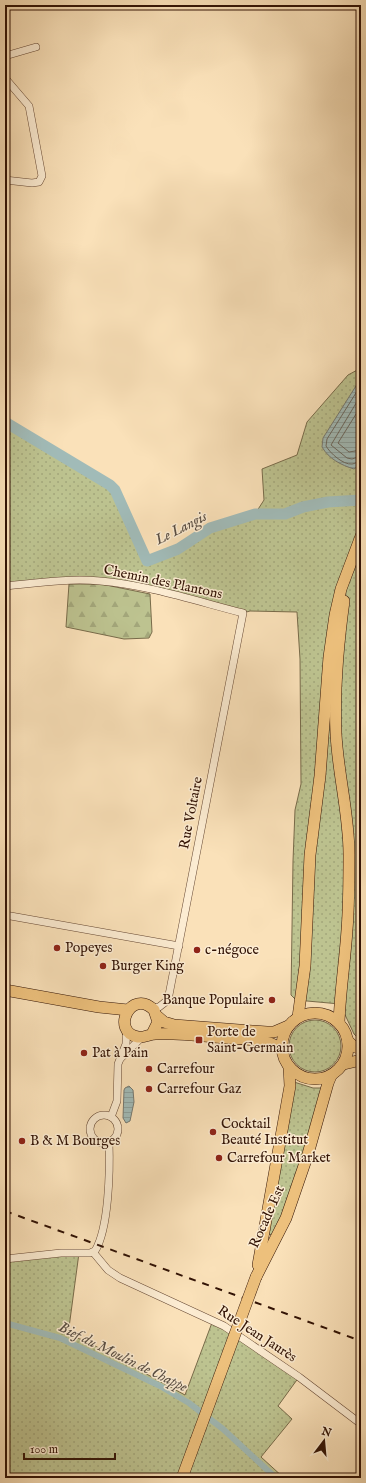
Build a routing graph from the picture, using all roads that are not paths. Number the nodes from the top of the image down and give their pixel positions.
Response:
1 (36, 47) dead end
2 (5, 56) edge
3 (5, 78) edge
4 (5, 180) edge
5 (361, 536) edge
6 (350, 565) junction
7 (5, 586) edge
8 (243, 613) joint
9 (5, 915) edge
10 (179, 946) junction
11 (5, 990) edge
12 (155, 1012) junction
13 (298, 1017) junction
14 (126, 1020) junction
15 (339, 1023) junction
16 (288, 1026) junction
17 (147, 1036) junction
18 (348, 1041) junction
19 (361, 1049) edge
20 (282, 1050) junction
21 (121, 1058) junction
22 (361, 1060) edge
23 (344, 1064) junction
24 (289, 1067) junction
25 (331, 1076) junction
26 (111, 1117) junction
27 (109, 1142) junction
28 (93, 1252) junction
29 (5, 1259) edge
30 (256, 1277) junction
31 (361, 1424) edge
32 (182, 1478) edge

1 - 2 street
3 - 4 street
5 - 6 main road
6 - 13 main road
6 - 15 main road
7 - 8 street, Chemin des Plantons
8 - 10 street, Rue Voltaire
9 - 10 street
10 - 12 street, Rue Voltaire
11 - 14 main road
12 - 14 main road
12 - 16 main road
12 - 17 main road
13 - 15 main road
13 - 16 main road
14 - 17 main road
14 - 21 street
15 - 18 main road
16 - 20 main road
17 - 20 main road
17 - 21 street
18 - 19 main road
18 - 23 main road
20 - 24 main road
21 - 26 street
22 - 23 main road
23 - 25 main road
24 - 25 main road
24 - 30 main road, Rocade Est
25 - 30 main road, Rocade Est
26 - 27 street
26 - 27 street
27 - 28 street
28 - 29 street
28 - 31 street, Rue Jean Jaurès
30 - 32 main road, Rocade Est, bridge

